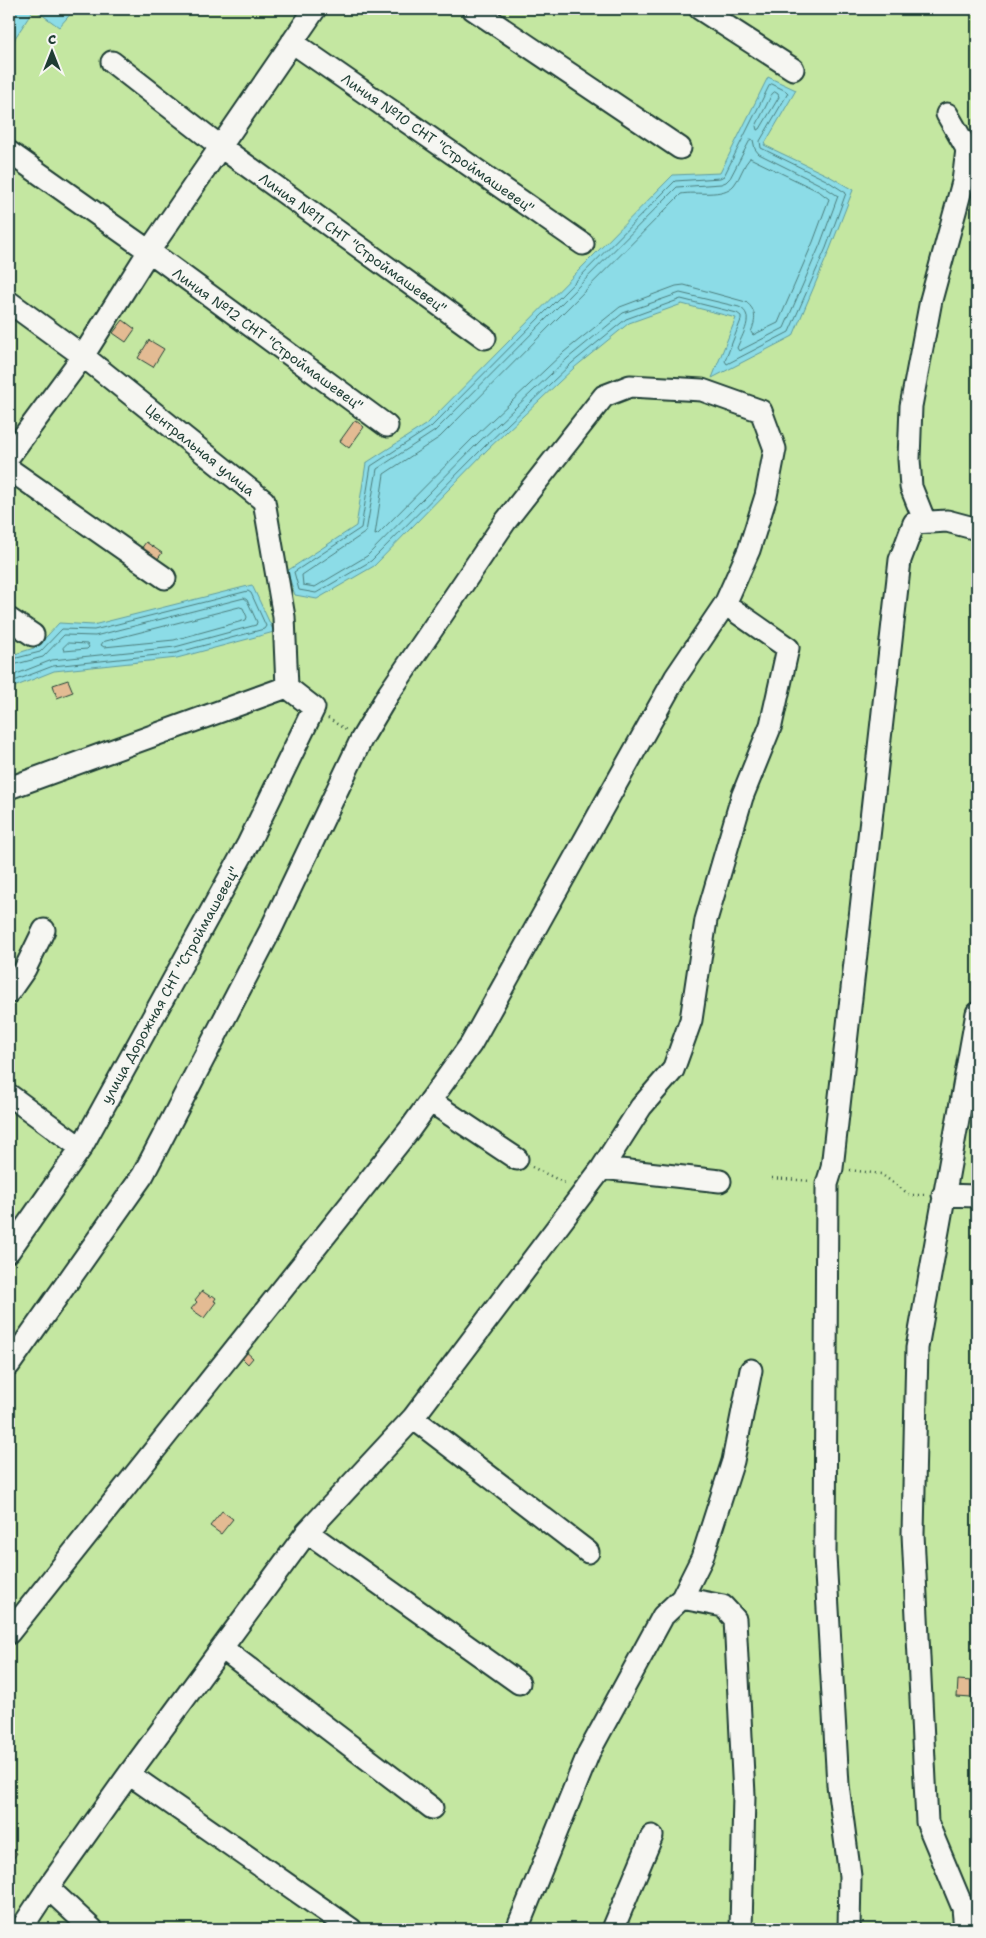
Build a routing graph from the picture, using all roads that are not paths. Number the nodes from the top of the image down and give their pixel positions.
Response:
1 (315, 9) edge
2 (473, 9) edge
3 (700, 9) edge
4 (292, 42) junction
5 (112, 62) dead end
6 (793, 69) dead end
7 (947, 114) dead end
8 (220, 147) junction
9 (680, 148) dead end
10 (9, 152) edge
11 (583, 244) dead end
12 (149, 251) junction
13 (9, 302) edge
14 (486, 338) dead end
15 (83, 356) junction
16 (387, 426) dead end
17 (9, 456) edge
18 (9, 469) edge
19 (925, 522) junction
20 (977, 530) edge
21 (165, 578) dead end
22 (725, 604) junction
23 (9, 619) edge
24 (33, 635) dead end
25 (287, 687) junction
26 (9, 788) edge
27 (44, 930) dead end
28 (9, 992) edge
29 (977, 1013) edge
30 (9, 1095) edge
31 (430, 1101) junction
32 (81, 1148) junction
33 (517, 1159) road end
34 (602, 1168) junction
35 (720, 1181) dead end
36 (943, 1195) junction
37 (977, 1196) edge
38 (9, 1251) edge
39 (9, 1365) edge
40 (751, 1370) dead end
41 (413, 1418) junction
42 (307, 1532) junction
43 (588, 1552) dead end
44 (682, 1598) junction
45 (9, 1633) edge
46 (222, 1648) junction
47 (519, 1683) dead end
48 (129, 1774) junction
49 (432, 1808) dead end
50 (652, 1836) dead end
51 (48, 1888) junction
52 (21, 1929) edge
53 (92, 1929) edge
54 (351, 1929) edge
55 (517, 1929) edge
56 (613, 1929) edge
57 (741, 1929) edge
58 (849, 1929) edge
59 (965, 1929) edge

1 - 4 street
2 - 9 street
3 - 6 street
4 - 8 street
4 - 11 street, Линия №10 СНТ "Строймашевец"
5 - 8 street, Линия №11 СНТ "Строймашевец"
7 - 19 street
8 - 12 street
8 - 14 street, Линия №11 СНТ "Строймашевец"
10 - 12 street, Линия №12 СНТ "Строймашевец"
12 - 15 street
12 - 16 street, Линия №12 СНТ "Строймашевец"
13 - 15 street, Центральная улица
15 - 17 street
15 - 25 street, Центральная улица
18 - 21 street
19 - 20 street
19 - 58 street
22 - 31 street
22 - 34 street
22 - 39 street
23 - 24 street
25 - 26 street
25 - 32 street, улица Дорожная СНТ "Строймашевец"
27 - 28 street
29 - 36 street
30 - 32 street
31 - 33 street
31 - 45 street
32 - 38 street, улица Дорожная СНТ "Строймашевец"
34 - 35 street
34 - 41 street
36 - 37 street
36 - 59 street
40 - 44 street
41 - 42 street
41 - 43 street
42 - 46 street
42 - 47 street
44 - 55 street
44 - 57 street
46 - 48 street
46 - 49 street
48 - 51 street
48 - 54 street
50 - 56 street
51 - 52 street
51 - 53 street

